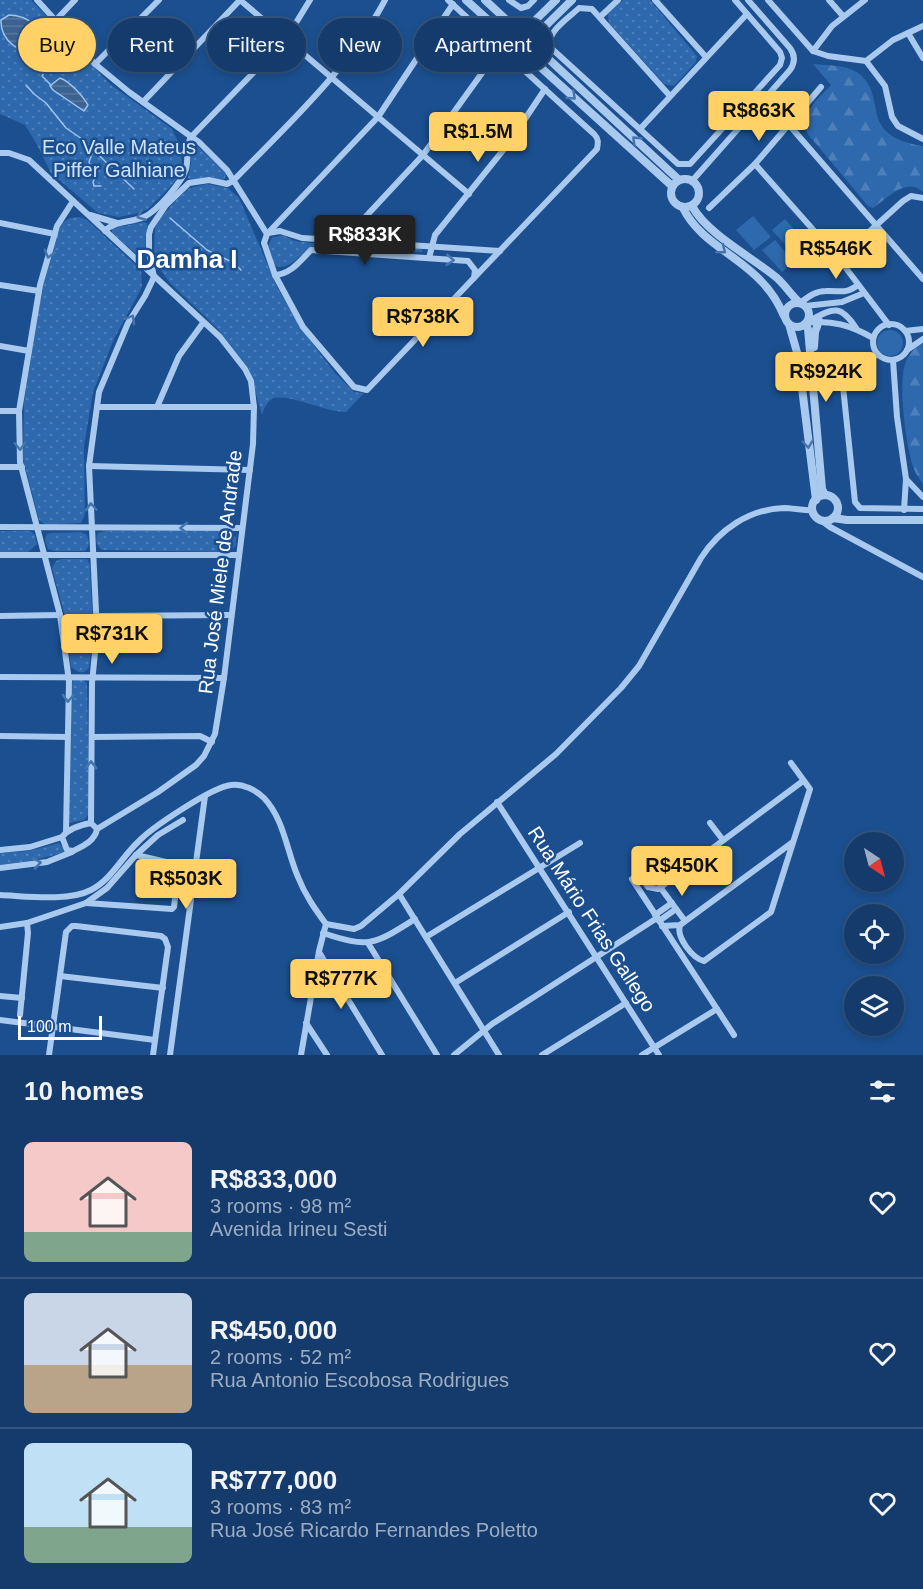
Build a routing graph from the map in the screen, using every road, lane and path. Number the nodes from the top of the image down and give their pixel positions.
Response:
1 (37, 0) edge
2 (75, 0) edge
3 (159, 0) edge
4 (240, 0) edge
5 (310, 0) edge
6 (385, 0) edge
7 (466, 0) edge
8 (485, 0) edge
9 (509, 0) edge
10 (534, 0) edge
11 (556, 0) edge
12 (573, 0) edge
13 (618, 0) edge
14 (655, 0) edge
15 (735, 0) edge
16 (748, 0) edge
17 (768, 0) edge
18 (829, 0) edge
19 (865, 0) edge
20 (451, 2) edge
21 (747, 14) junction
22 (843, 16) junction
23 (600, 17) junction
24 (54, 18) edge
25 (58, 18) edge
26 (261, 18) edge
27 (299, 18) edge
28 (468, 18) edge
29 (486, 18) edge
30 (505, 18) edge
31 (538, 18) edge
32 (553, 19) edge
33 (923, 26) edge
34 (908, 33) junction
35 (813, 51) junction
36 (306, 56) edge
37 (706, 57) junction
38 (923, 58) edge
39 (866, 61) junction
40 (553, 62) edge
41 (96, 63) edge
42 (96, 65) edge
43 (254, 72) edge
44 (483, 72) edge
45 (526, 72) edge
46 (545, 72) edge
47 (332, 78) junction
48 (821, 87) dead end
49 (545, 89) junction
50 (670, 96) junction
51 (143, 102) junction
52 (378, 117) junction
53 (789, 125) junction
54 (640, 129) junction
55 (191, 137) junction
56 (923, 139) edge
57 (0, 153) edge
58 (423, 155) junction
59 (755, 164) junction
60 (679, 180) junction
61 (233, 181) junction
62 (692, 181) junction
63 (672, 186) junction
64 (469, 194) junction
65 (923, 198) edge
66 (73, 201) junction
67 (692, 206) junction
68 (683, 208) junction
69 (709, 208) dead end
70 (87, 214) junction
71 (0, 223) edge
72 (118, 224) junction
73 (877, 225) junction
74 (105, 231) junction
75 (55, 234) junction
76 (267, 234) junction
77 (343, 241) junction
78 (431, 246) junction
79 (500, 251) junction
80 (429, 258) junction
81 (839, 259) junction
82 (275, 275) junction
83 (154, 277) junction
84 (473, 279) junction
85 (923, 279) edge
86 (0, 285) edge
87 (858, 285) junction
88 (39, 291) junction
89 (864, 293) junction
90 (801, 304) junction
91 (816, 304) junction
92 (819, 317) junction
93 (787, 320) junction
94 (806, 322) junction
95 (203, 323) junction
96 (889, 325) junction
97 (857, 328) junction
98 (923, 329) edge
99 (905, 331) junction
100 (873, 338) junction
101 (923, 339) edge
102 (0, 346) edge
103 (907, 350) junction
104 (29, 351) junction
105 (878, 355) junction
106 (893, 360) junction
107 (810, 363) junction
108 (97, 407) junction
109 (157, 407) junction
110 (255, 407) junction
111 (0, 411) edge
112 (19, 411) junction
113 (89, 466) junction
114 (0, 467) edge
115 (22, 467) junction
116 (250, 470) junction
117 (906, 479) junction
118 (825, 495) junction
119 (923, 497) edge
120 (816, 500) junction
121 (838, 509) junction
122 (923, 509) edge
123 (812, 510) junction
124 (904, 510) junction
125 (833, 518) junction
126 (847, 520) junction
127 (923, 520) edge
128 (822, 521) junction
129 (0, 527) edge
130 (37, 527) junction
131 (92, 527) junction
132 (242, 528) junction
133 (836, 530) junction
134 (0, 555) edge
135 (45, 555) junction
136 (93, 555) junction
137 (239, 555) junction
138 (923, 577) edge
139 (60, 615) junction
140 (231, 615) junction
141 (0, 616) edge
142 (96, 616) junction
143 (0, 677) edge
144 (69, 677) junction
145 (92, 677) junction
146 (225, 678) junction
147 (0, 736) edge
148 (67, 737) junction
149 (92, 737) junction
150 (212, 742) junction
151 (791, 764) dead end
152 (803, 781) junction
153 (205, 796) junction
154 (497, 802) junction
155 (183, 820) dead end
156 (91, 823) junction
157 (710, 823) dead end
158 (97, 829) junction
159 (64, 834) junction
160 (723, 840) junction
161 (793, 842) junction
162 (580, 843) dead end
163 (0, 850) edge
164 (73, 851) junction
165 (136, 855) junction
166 (540, 867) junction
167 (0, 868) edge
168 (641, 877) dead end
169 (632, 879) dead end
170 (660, 887) junction
171 (399, 894) junction
172 (0, 895) edge
173 (86, 903) junction
174 (674, 906) junction
175 (569, 912) junction
176 (415, 919) junction
177 (658, 920) junction
178 (27, 923) junction
179 (682, 923) junction
180 (326, 924) junction
181 (0, 927) edge
182 (323, 933) junction
183 (426, 938) junction
184 (368, 943) junction
185 (319, 951) junction
186 (596, 957) junction
187 (60, 976) junction
188 (455, 984) junction
189 (163, 988) junction
190 (0, 996) edge
191 (22, 998) junction
192 (626, 1003) junction
193 (717, 1009) junction
194 (20, 1015) dead end
195 (0, 1020) edge
196 (306, 1023) junction
197 (53, 1027) junction
198 (484, 1030) junction
199 (734, 1035) dead end
200 (155, 1040) junction
201 (654, 1047) junction
202 (379, 1054) edge
203 (49, 1055) edge
204 (153, 1055) edge
205 (170, 1055) edge
206 (301, 1055) edge
207 (327, 1055) edge
208 (437, 1055) edge
209 (454, 1055) edge
210 (500, 1055) edge
211 (542, 1055) edge
212 (642, 1055) edge
213 (659, 1055) edge

1 - 24 street
2 - 25 street
3 - 41 street
4 - 26 street
4 - 51 street
5 - 27 street
6 - 47 street
7 - 29 street
8 - 30 street
9 - 10 street
11 - 31 street
12 - 32 street
13 - 23 street
14 - 37 street
15 - 21 street
16 - 62 street
17 - 35 street
18 - 22 street
19 - 22 street
20 - 28 street
20 - 52 street
21 - 37 street
21 - 54 street
22 - 35 street
23 - 50 street
23 - 54 street
33 - 34 street
34 - 38 street
34 - 39 street
35 - 39 street
36 - 47 street
37 - 50 street
39 - 56 street
60 -> 40 street
42 - 51 street
43 - 55 street
44 - 58 street
45 - 49 street
46 -> 63 street
47 - 52 street
47 - 61 street
48 - 53 street
49 - 64 street
49 - 79 street
50 - 54 street
51 - 55 street
52 - 58 street
52 - 76 street
53 - 59 street
53 - 73 street
55 - 61 street
55 -> 72 street
57 - 66 street, Rua José Miele de Andrade
58 - 64 street
58 - 77 street
59 - 69 street
59 - 81 street
60 - 62 street
60 - 63 street
61 - 76 street
61 - 83 street
62 - 67 street
63 - 68 street
64 - 78 street
65 - 73 street
66 - 70 street, Rua José Miele de Andrade
66 - 75 street
67 - 68 street
67 - 90 street
68 -> 93 street
70 - 72 street
70 - 74 street, Rua José Miele de Andrade
71 - 75 street
72 - 74 street
73 - 81 street
73 - 85 street
74 - 83 street, Rua José Miele de Andrade
75 -> 88 street
76 - 77 street
76 - 82 street
77 - 78 street
78 - 79 street
78 - 80 street
79 - 84 street
80 - 82 street
80 -> 84 street
81 - 87 street
82 - 84 street
83 - 95 street, Rua José Miele de Andrade
108 -> 83 street
86 - 88 street
87 - 89 street
87 - 90 street
88 - 104 street
89 - 91 street
89 - 96 street
90 - 91 street
90 - 93 street
90 - 94 street
91 - 92 street
92 - 94 street
92 - 97 street
92 - 97 street
92 - 107 street
93 - 94 street
93 -> 120 street
94 - 107 street
95 - 109 street
95 - 110 street, Rua José Miele de Andrade
96 - 99 street
96 - 100 street
97 - 100 street
98 - 99 street
99 - 103 street
100 - 105 street
101 - 103 street
102 - 104 street
103 - 106 street
104 - 112 street
105 - 106 street
105 - 124 street
106 - 117 street
107 - 118 street
108 - 109 street
108 - 113 street
109 - 110 street
110 - 116 street, Rua José Miele de Andrade
111 - 112 street
112 -> 115 street
113 - 116 street
131 -> 113 street
114 - 115 street
115 - 130 street
116 - 132 street, Rua José Miele de Andrade
117 - 119 street
117 - 124 street
118 - 120 street
118 - 121 street
120 - 123 street
121 - 125 street
121 - 126 street
122 - 124 street
123 - 128 street
123 - 154 street
125 - 126 street
125 - 128 street
125 - 133 street
126 - 127 street
128 - 133 street
129 - 130 street
130 - 131 street
130 - 135 street
132 -> 131 street
131 - 136 street
132 - 137 street, Rua José Miele de Andrade
133 - 138 street
134 - 135 street
135 - 136 street
135 - 139 street
136 - 137 street
136 - 142 street
137 - 140 street, Rua José Miele de Andrade
139 - 141 street
139 - 144 street
140 - 142 street
140 - 146 street, Rua José Miele de Andrade
142 - 145 street
143 - 144 street
144 - 145 street
144 -> 148 street
145 - 146 street
145 - 149 street
146 - 150 street, Rua José Miele de Andrade
147 - 148 street
148 - 159 street
149 - 150 street
156 -> 149 street
150 - 158 street
151 - 152 street
152 - 160 street
152 - 161 street
153 - 172 street
153 - 180 street
153 - 205 street
154 - 166 street, Rua Mário Frias Gallego
154 - 171 street
155 - 165 street
156 - 158 street
156 - 159 street
157 - 160 street
158 - 164 street
159 - 163 street
159 - 164 street
160 - 170 street
161 - 179 street
161 - 179 street
162 - 166 street
167 -> 164 street
165 - 173 street
165 - 173 street
166 - 175 street, Rua Mário Frias Gallego
166 - 183 street
168 - 170 street
169 - 177 street
170 - 174 street
171 - 176 street
171 - 180 street
173 - 178 street
174 - 177 street
174 - 179 street
175 - 186 street, Rua Mário Frias Gallego
175 - 188 street
176 - 183 street
176 - 184 street
177 - 179 street
177 - 186 street
177 - 193 street
178 - 181 street
178 - 191 street
180 - 182 street
182 - 184 street
182 - 185 street
183 - 188 street
184 - 208 street
185 - 196 street
185 - 202 street
186 - 192 street, Rua Mário Frias Gallego
186 - 198 street
187 - 189 street
187 - 189 street
187 - 197 street
188 - 198 street
189 - 200 street
190 - 191 street
191 - 194 street
192 - 201 street, Rua Mário Frias Gallego
192 - 211 street
193 - 199 street
193 - 201 street
195 - 197 street
196 - 206 street
196 - 207 street
197 - 200 street
197 - 203 street
198 - 209 street
198 - 210 street
200 - 204 street
201 - 212 street
201 - 213 street, Rua Mário Frias Gallego

